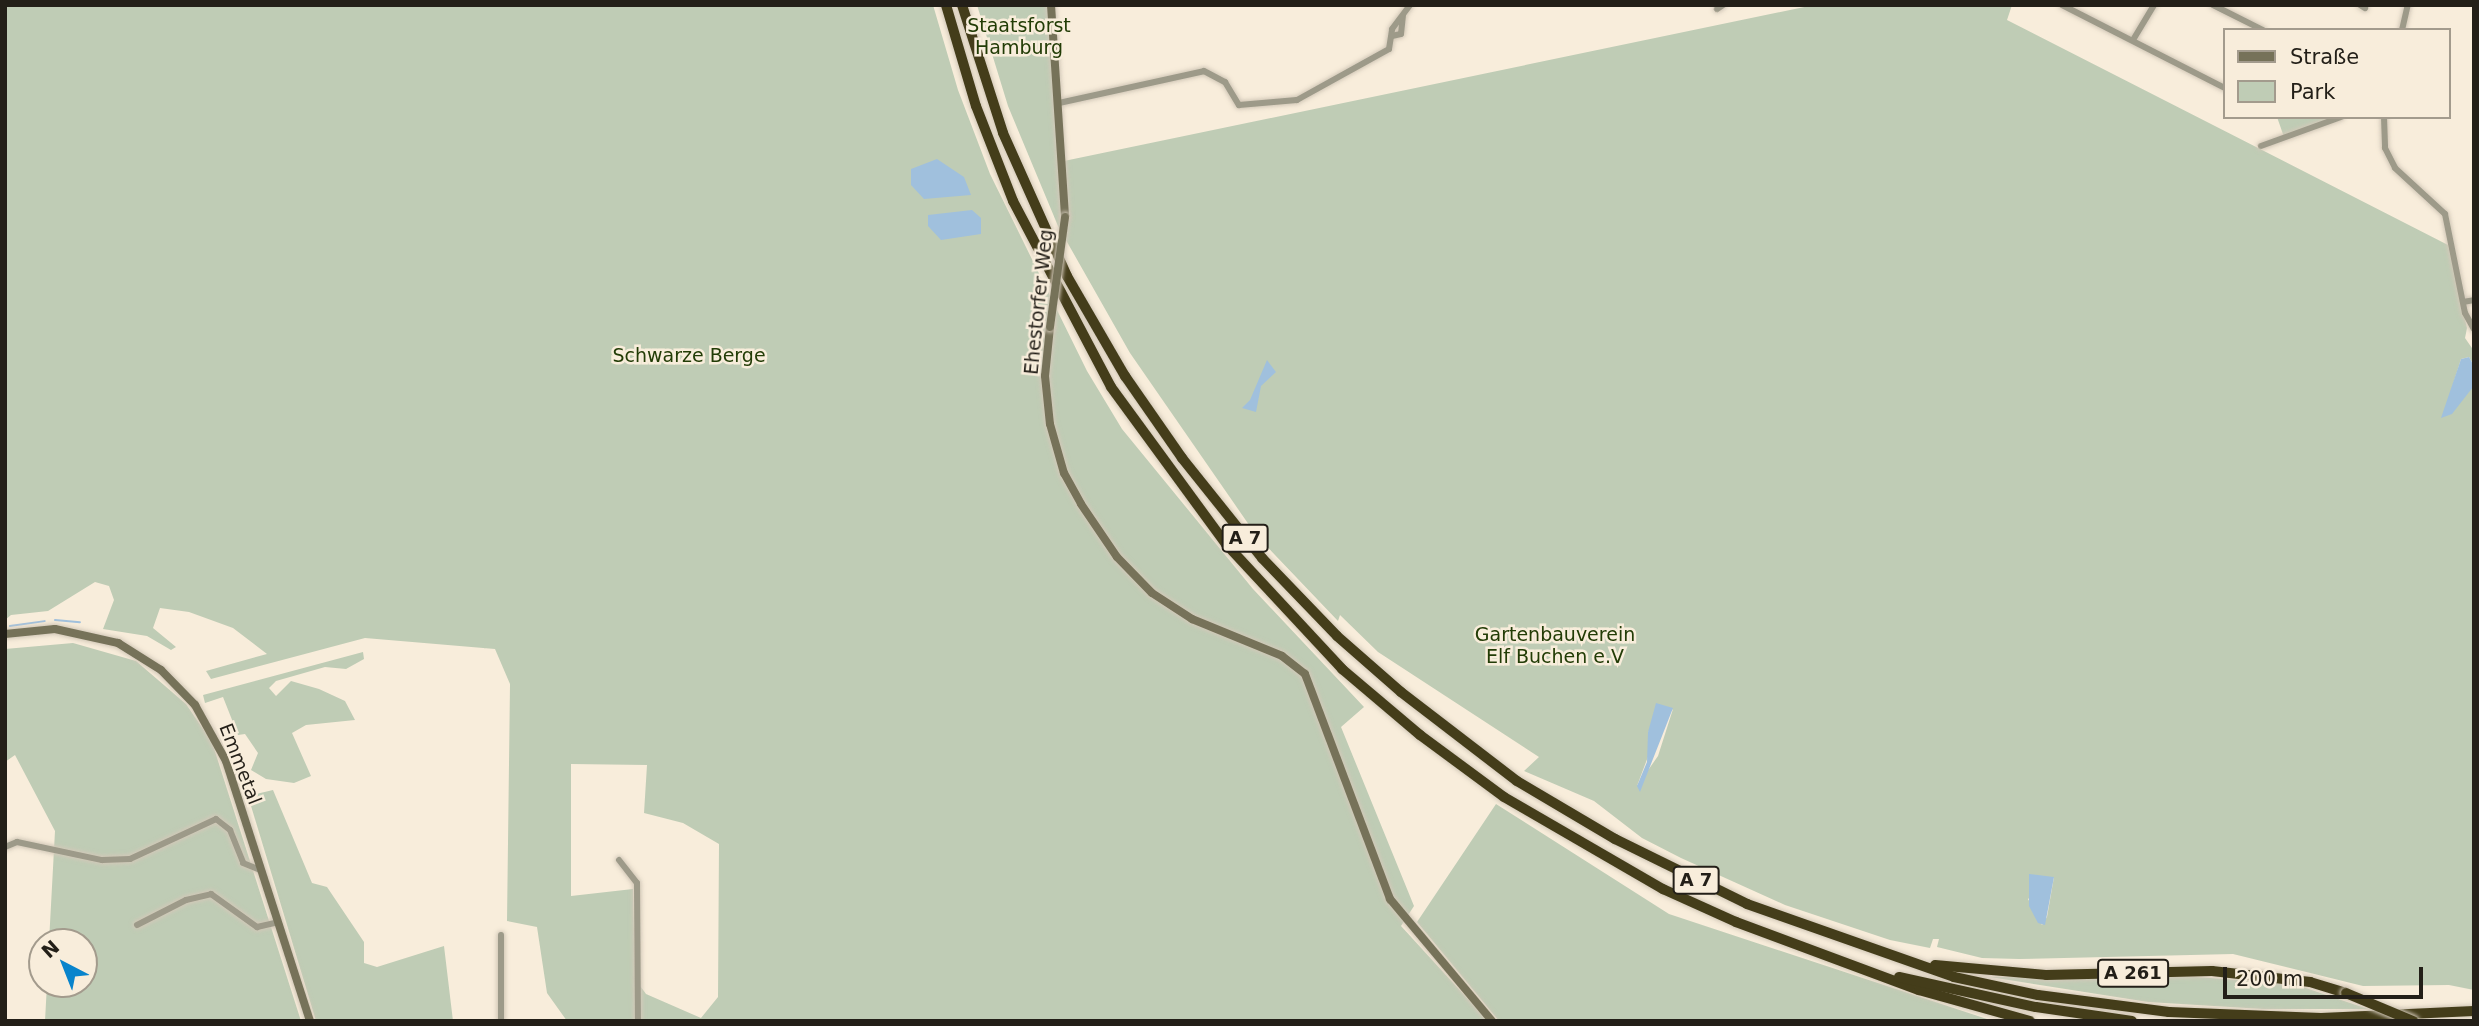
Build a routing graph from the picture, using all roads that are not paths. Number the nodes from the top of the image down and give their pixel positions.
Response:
1 (946, 5) edge
2 (962, 5) edge
3 (1051, 5) edge
4 (1410, 5) edge
5 (2062, 5) edge
6 (2154, 5) edge
7 (2213, 5) edge
8 (2408, 5) edge
9 (2259, 28) edge
10 (2402, 28) edge
11 (2133, 40) junction
12 (2224, 88) edge
13 (1059, 103) junction
14 (2335, 119) edge
15 (2385, 119) edge
16 (2261, 146) dead end
17 (2474, 300) edge
18 (2463, 302) junction
19 (2474, 329) edge
20 (5, 634) edge
21 (5, 847) edge
22 (619, 860) dead end
23 (260, 870) junction
24 (278, 922) junction
25 (137, 925) dead end
26 (501, 935) dead end
27 (1919, 963) junction
28 (1856, 967) junction
29 (2474, 1011) edge
30 (310, 1021) edge
31 (501, 1021) edge
32 (638, 1021) edge
33 (1492, 1021) edge
34 (2030, 1021) edge
35 (2132, 1021) edge
36 (2413, 1021) edge

1 - 28 highway, A 7
2 - 27 highway, A 7
3 - 13 main road, Ehestorfer Weg
4 - 13 street
5 - 11 street
6 - 11 street
7 - 9 street
8 - 10 street
11 - 12 street
13 - 33 main road, Ehestorfer Weg, bridge
14 - 16 street
15 - 18 street
17 - 18 street
18 - 19 street
20 - 23 main road, Emmetal
21 - 23 street
22 - 32 street
23 - 24 main road, Emmetal
24 - 25 street
24 - 30 main road, Emmetal
26 - 31 street
27 - 29 highway, A 7
27 - 36 highway, A 261, bridge
28 - 34 highway
28 - 35 highway, A 7

